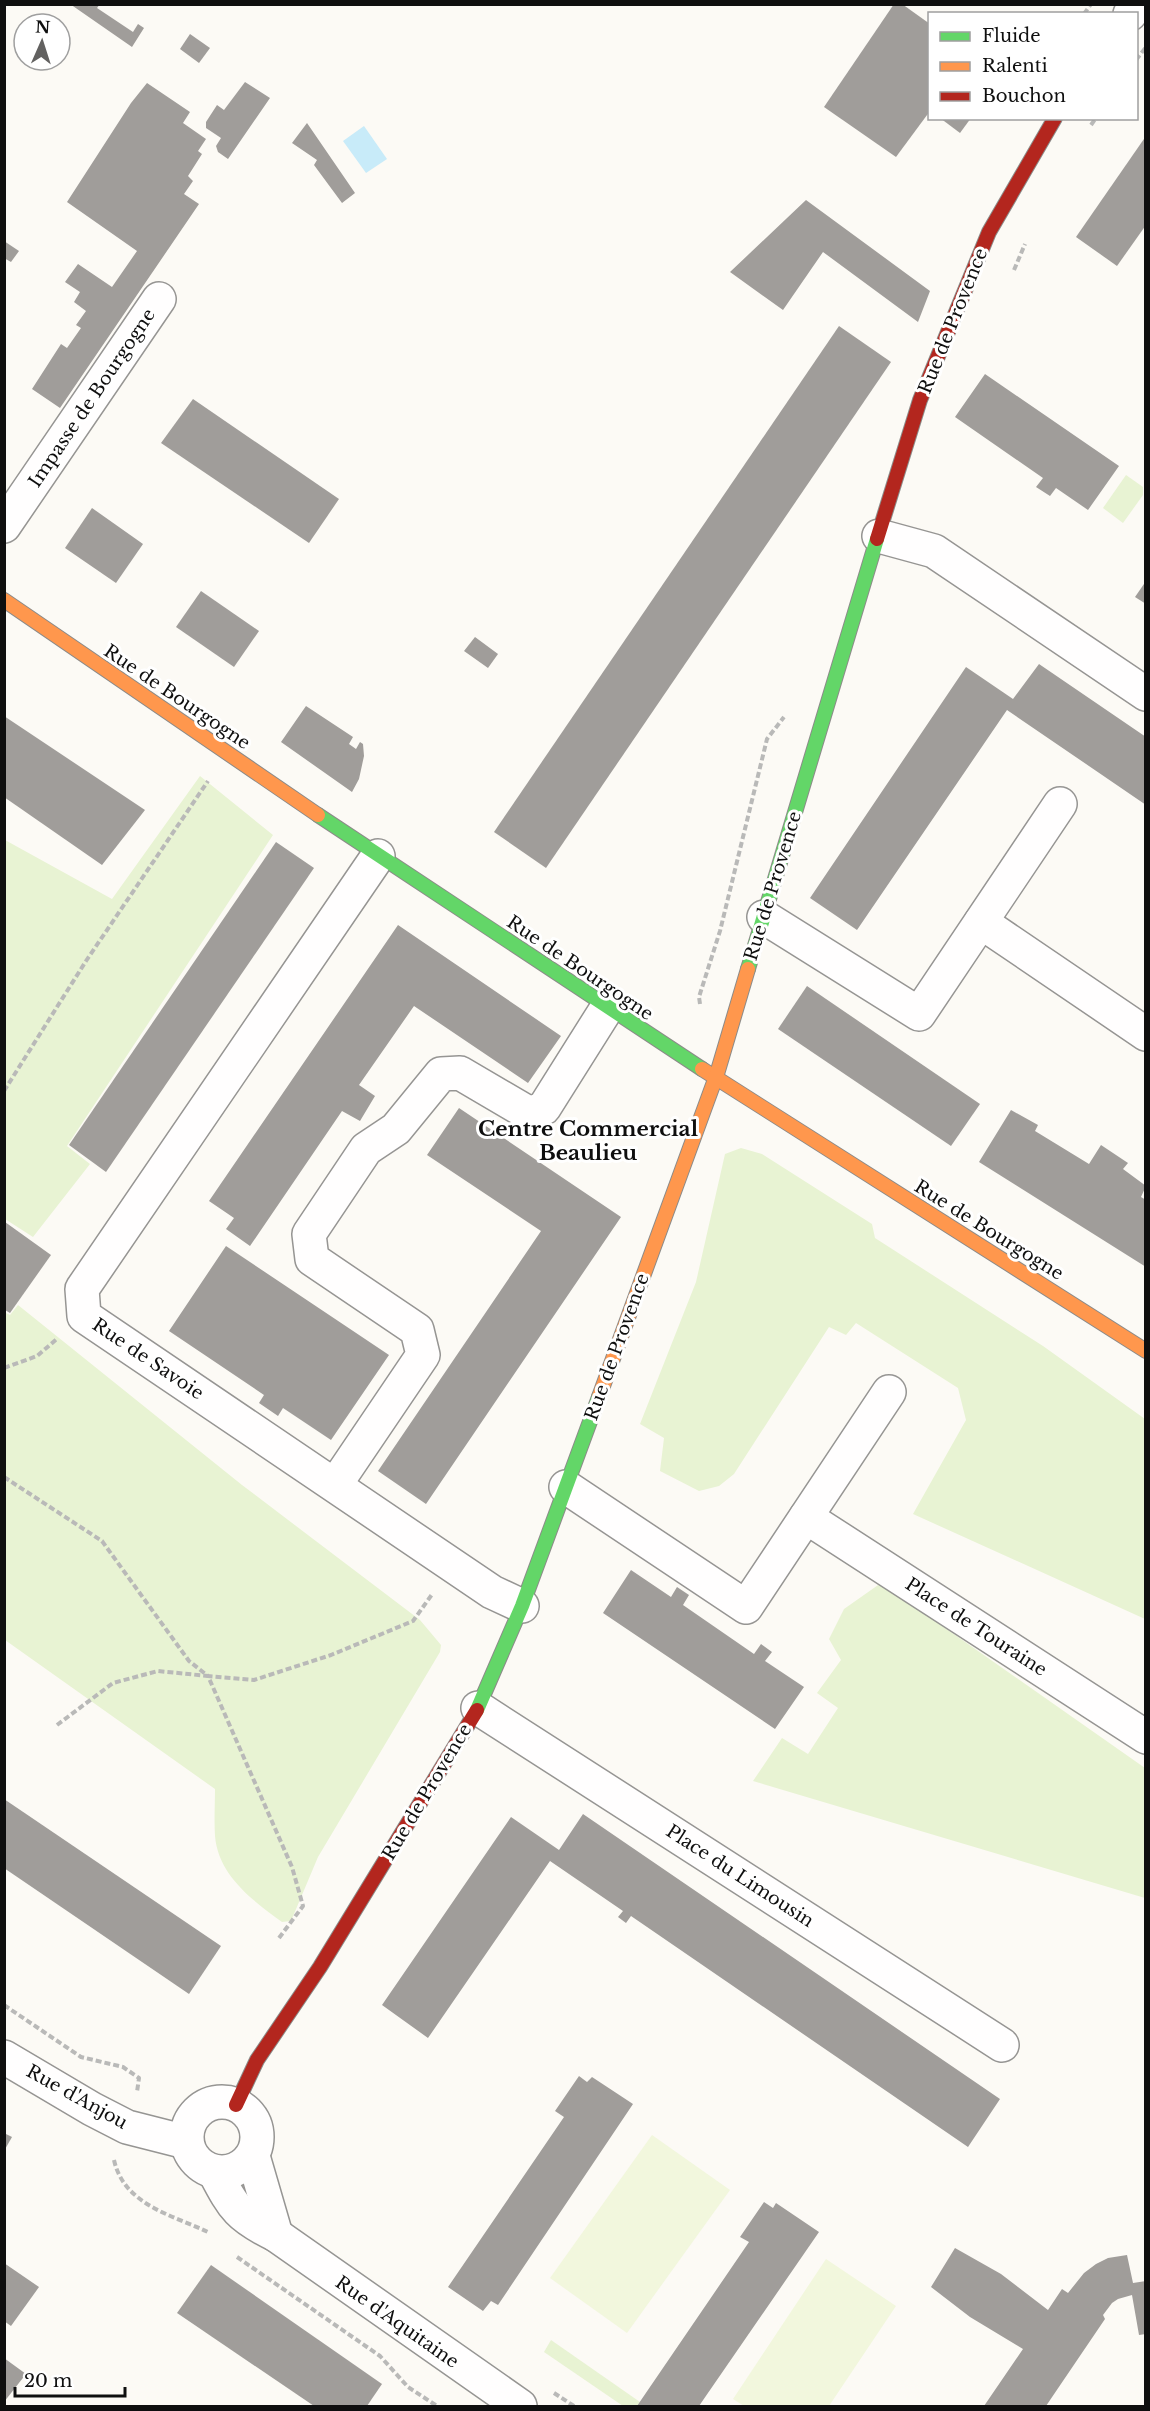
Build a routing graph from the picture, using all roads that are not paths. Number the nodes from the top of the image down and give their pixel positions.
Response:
1 (1054, 120) edge
2 (159, 299) dead end
3 (4, 526) edge
4 (879, 536) junction
5 (4, 600) edge
6 (1146, 694) edge
7 (1060, 804) dead end
8 (378, 856) junction
9 (764, 917) junction
10 (981, 922) junction
11 (607, 1008) junction
12 (1146, 1034) edge
13 (715, 1078) junction
14 (1146, 1351) edge
15 (889, 1392) dead end
16 (335, 1485) junction
17 (566, 1487) junction
18 (806, 1517) junction
19 (522, 1606) junction
20 (478, 1708) junction
21 (1146, 1737) edge
22 (1002, 2044) dead end
23 (4, 2057) edge
24 (236, 2105) junction
25 (186, 2142) junction
26 (253, 2156) junction
27 (215, 2172) junction
28 (276, 2235) junction
29 (520, 2406) edge

1 - 4 street, Rue de Provence
2 - 3 street, Impasse de Bourgogne
4 - 6 street
4 - 9 street, Rue de Provence
5 - 8 street, Rue de Bourgogne
7 - 10 street
8 - 11 street, Rue de Bourgogne
8 - 16 street, Rue de Savoie
9 - 10 street
9 - 13 street, Rue de Provence
10 - 12 street
11 - 13 street, Rue de Bourgogne
11 - 16 street
13 - 14 street, Rue de Bourgogne
13 - 17 street, Rue de Provence
15 - 18 street
16 - 19 street, Rue de Savoie
17 - 18 street
17 - 19 street, Rue de Provence
18 - 21 street, Place de Touraine
19 - 20 street, Rue de Provence
20 - 22 street, Place du Limousin
20 - 24 street, Rue de Provence
23 - 25 street, Rue d'Anjou
24 - 25 street
24 - 26 street
25 - 27 street
26 - 27 street
26 - 28 street
27 - 28 street, Rue d'Aquitaine
28 - 29 street, Rue d'Aquitaine

